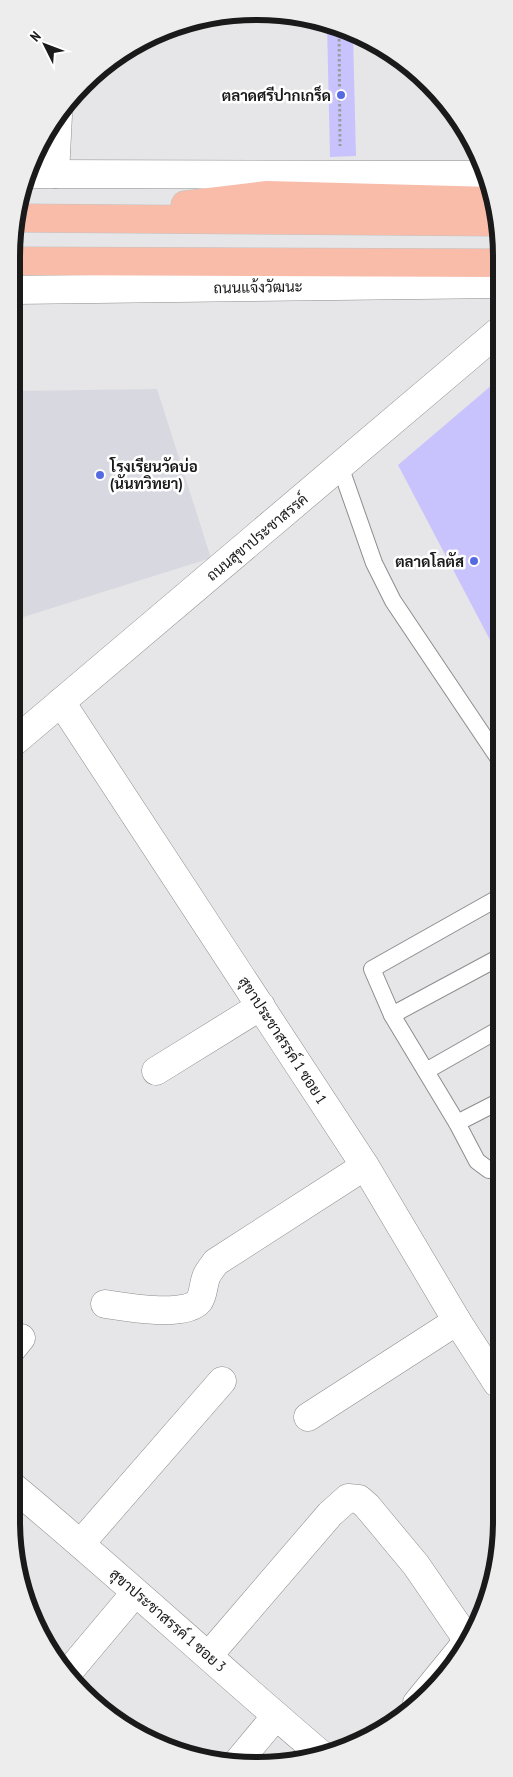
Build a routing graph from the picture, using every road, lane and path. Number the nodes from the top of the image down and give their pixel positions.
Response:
1 (339, 35) edge
2 (52, 138) edge
3 (43, 174) edge
4 (340, 175) junction
5 (478, 175) edge
6 (486, 201) edge
7 (24, 218) edge
8 (74, 218) junction
9 (490, 222) edge
10 (20, 261) edge
11 (493, 263) edge
12 (493, 284) edge
13 (20, 290) edge
14 (493, 338) edge
15 (340, 466) junction
16 (62, 702) junction
17 (20, 737) edge
18 (493, 750) edge
19 (493, 901) edge
20 (493, 961) edge
21 (261, 1006) junction
22 (392, 1014) junction
23 (493, 1033) edge
24 (426, 1070) junction
25 (156, 1071) dead end
26 (493, 1105) edge
27 (457, 1123) junction
28 (365, 1166) junction
29 (493, 1170) edge
30 (105, 1304) dead end
31 (457, 1321) junction
32 (493, 1375) edge
33 (222, 1381) dead end
34 (308, 1417) dead end
35 (20, 1492) edge
36 (81, 1543) junction
37 (135, 1593) junction
38 (463, 1635) edge
39 (208, 1655) junction
40 (72, 1668) edge
41 (276, 1716) junction
42 (315, 1750) edge
43 (243, 1756) edge

1 - 4 path
2 - 3 street
3 - 4 street
4 - 5 street
6 - 8 main road
7 - 8 main road
8 - 9 main road
10 - 11 main road, ถนนแจ้งวัฒนะ
12 - 13 street, ถนนแจ้งวัฒนะ
14 - 15 street, ถนนสุขาประชาสรรค์
15 - 16 street, ถนนสุขาประชาสรรค์
15 - 18 lane
16 - 17 street, ถนนสุขาประชาสรรค์
16 - 21 street, สุขาประชาสรรค์ 1 ซอย 1
19 - 22 lane
20 - 22 lane
21 - 25 street
21 - 28 street, สุขาประชาสรรค์ 1 ซอย 1
22 - 24 lane
23 - 24 lane
24 - 27 lane
26 - 27 lane
27 - 29 lane
28 - 30 street
28 - 31 street, สุขาประชาสรรค์ 1 ซอย 1
31 - 32 street, สุขาประชาสรรค์ 1 ซอย 1
31 - 34 street
33 - 36 street
35 - 36 street, สุขาประชาสรรค์ 1 ซอย 3
36 - 37 street, สุขาประชาสรรค์ 1 ซอย 3
37 - 39 street, สุขาประชาสรรค์ 1 ซอย 3
37 - 40 street
38 - 39 street
39 - 41 street, สุขาประชาสรรค์ 1 ซอย 3
41 - 42 street, สุขาประชาสรรค์ 1 ซอย 3
41 - 43 street

